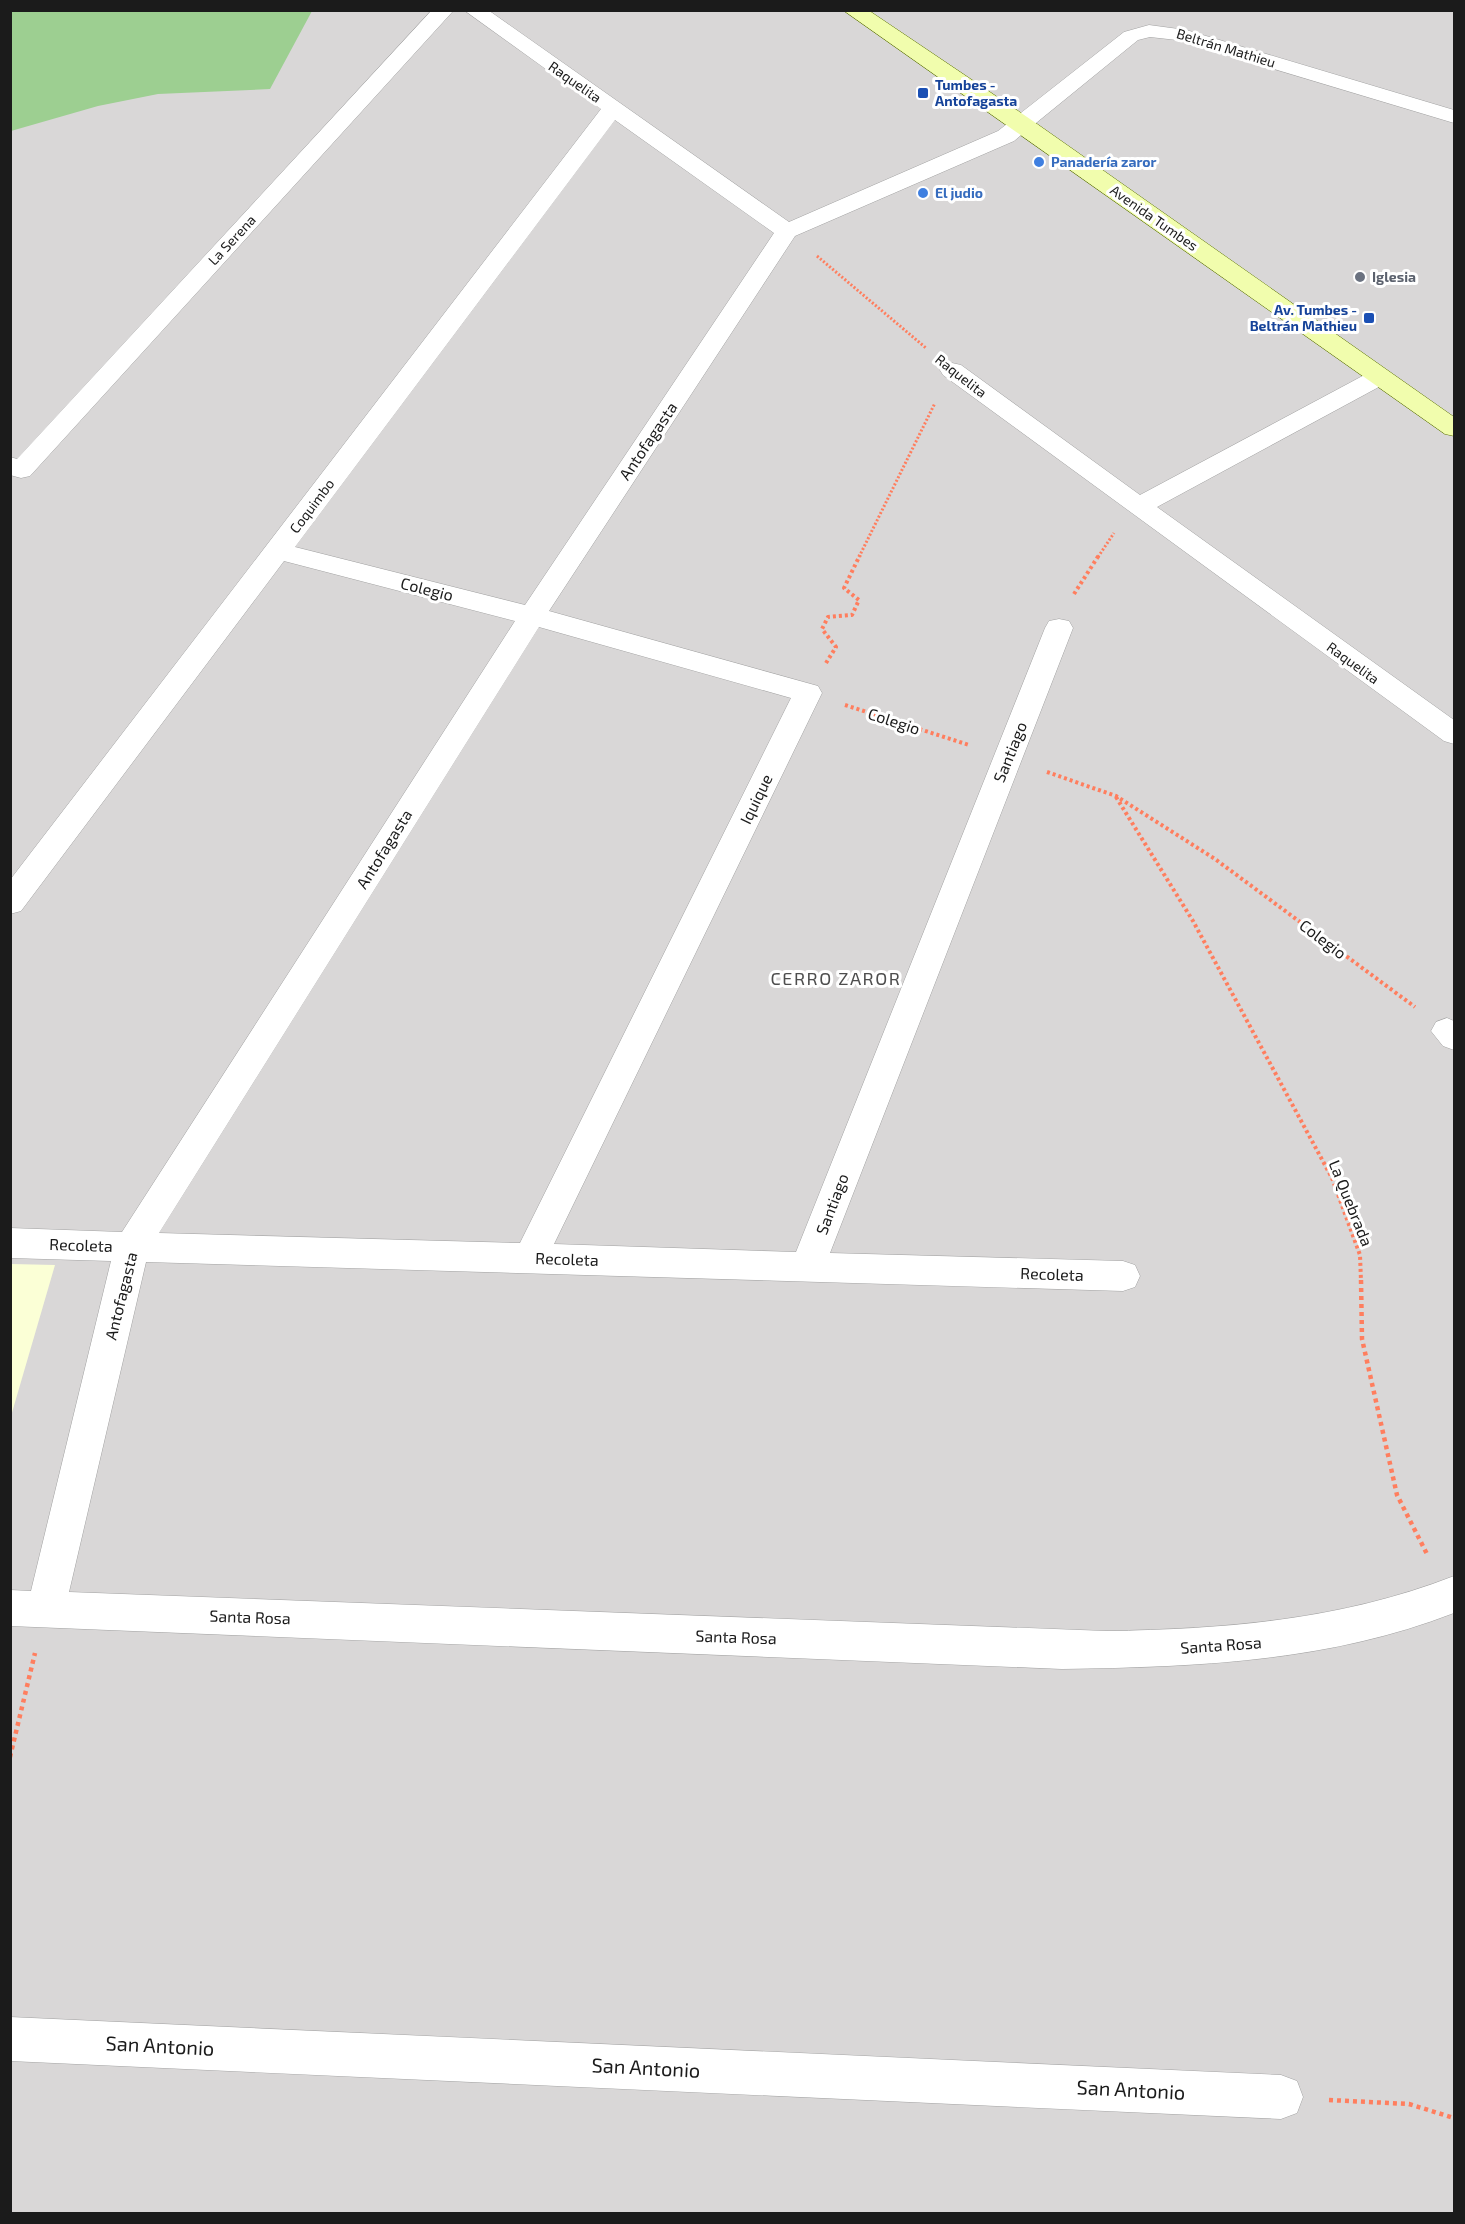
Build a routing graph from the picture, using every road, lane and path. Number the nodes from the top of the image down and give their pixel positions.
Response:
1 (444, 10) edge
2 (474, 10) edge
3 (852, 10) edge
4 (613, 108) junction
5 (1455, 117) edge
6 (1022, 124) junction
7 (787, 231) junction
8 (952, 370) junction
9 (1379, 377) junction
10 (1455, 428) edge
11 (16, 467) edge
12 (1138, 507) junction
13 (278, 551) junction
14 (532, 616) junction
15 (1059, 628) joint
16 (808, 693) junction
17 (1455, 734) edge
18 (1007, 758) junction
19 (1116, 796) junction
20 (10, 903) edge
21 (1451, 1034) edge
22 (10, 1243) edge
23 (132, 1246) junction
24 (530, 1258) junction
25 (807, 1266) junction
26 (1123, 1276) dead end
27 (1451, 1596) edge
28 (28, 1608) edge
29 (10, 1757) edge
30 (10, 2039) edge
31 (1281, 2097) joint
32 (1455, 2118) edge

1 - 11 street, La Serena
2 - 4 street, Raquelita
3 - 6 main road, Avenida Tumbes
4 - 7 street, Raquelita
4 - 13 street, Coquimbo
5 - 6 street, Beltrán Mathieu
6 - 7 street
6 - 9 main road, Avenida Tumbes
7 - 8 path, Raquelita
7 - 14 street, Antofagasta
8 - 12 street, Raquelita
8 - 16 path
9 - 10 main road, Avenida Tumbes
9 - 12 street
12 - 15 path
12 - 17 street, Raquelita
13 - 14 street, Colegio
13 - 20 street, Coquimbo
14 - 16 street, Colegio
14 - 23 street, Antofagasta
15 - 18 street, Santiago
16 - 18 path, Colegio
16 - 24 street, Iquique
18 - 19 path, Colegio
18 - 25 street, Santiago
19 - 21 path, Colegio
19 - 27 path, La Quebrada
22 - 23 street, Recoleta
23 - 24 street, Recoleta
23 - 28 street, Antofagasta
24 - 25 street, Recoleta
25 - 26 street, Recoleta
27 - 28 street, Santa Rosa
28 - 29 path
30 - 31 street, San Antonio
31 - 32 path

